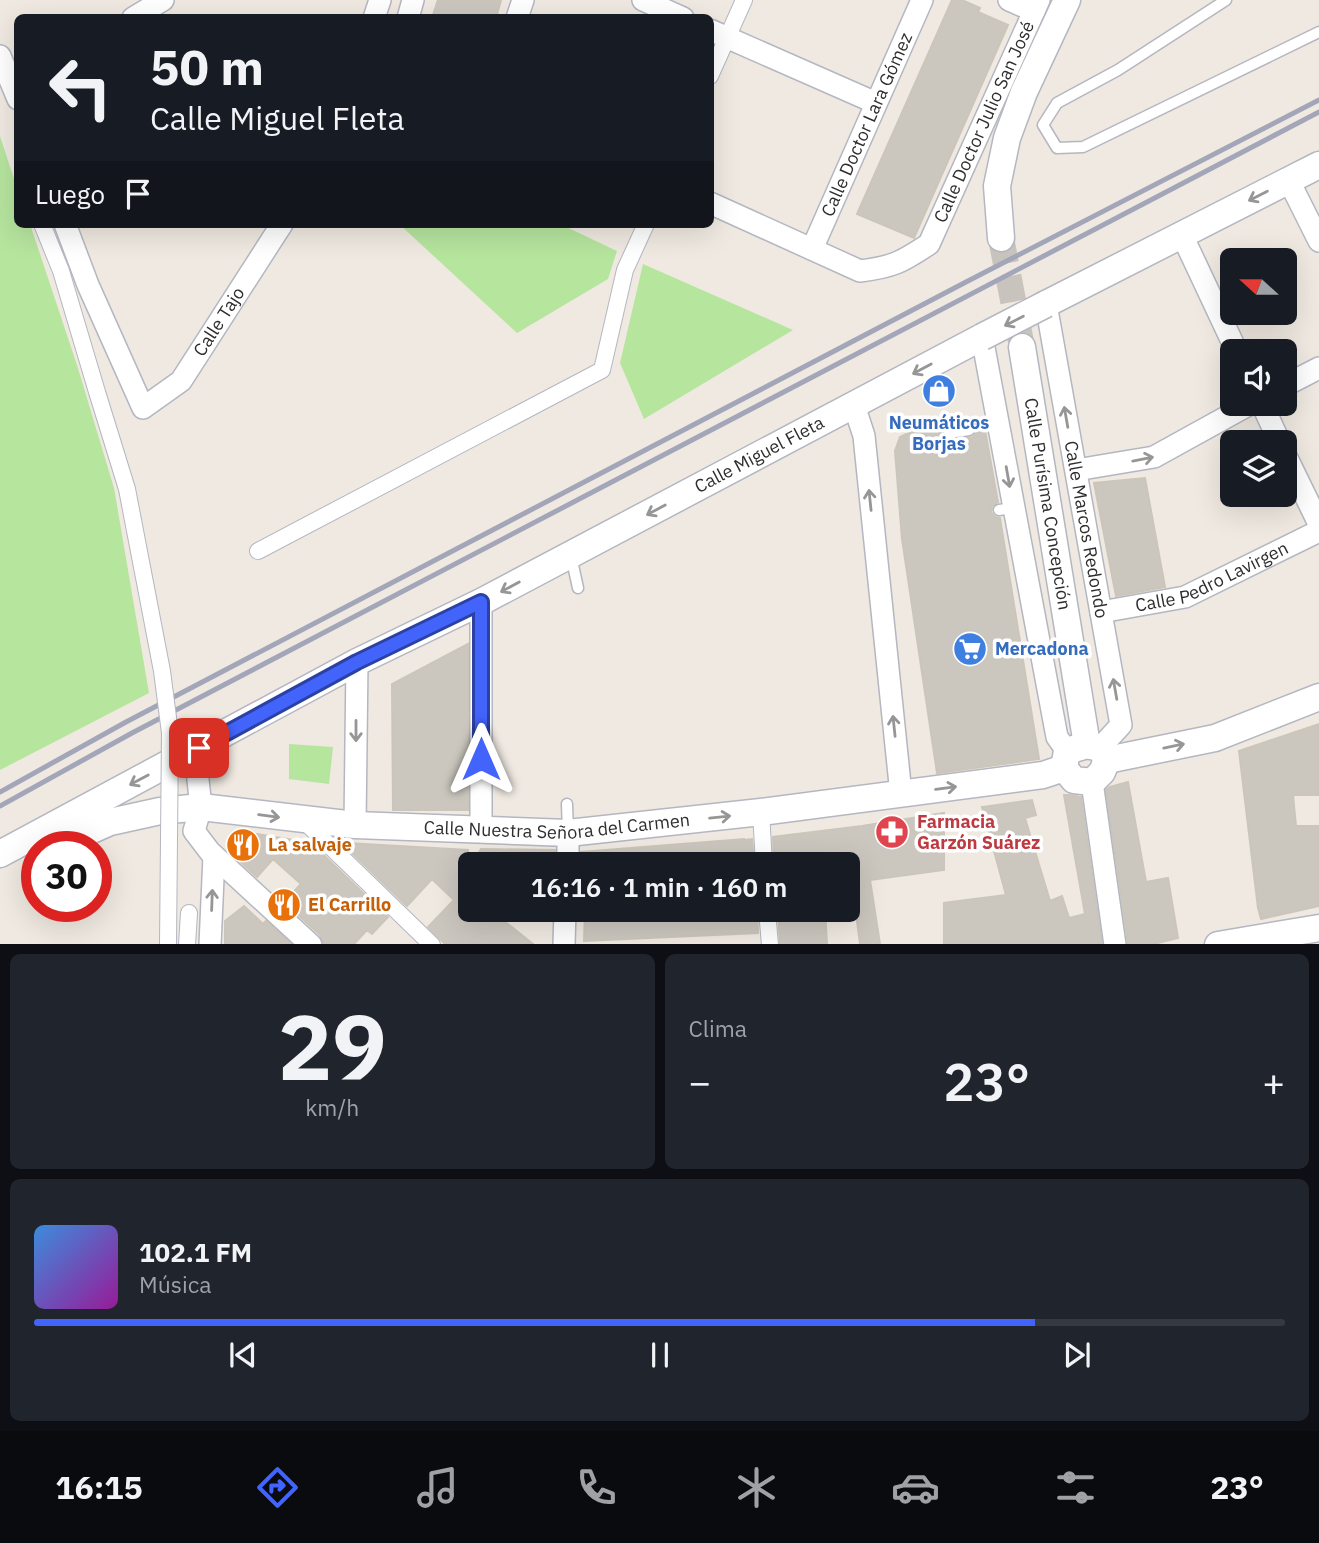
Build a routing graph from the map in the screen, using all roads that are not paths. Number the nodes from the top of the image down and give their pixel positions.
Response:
1 (643, 0) edge
2 (744, 0) edge
3 (922, 0) edge
4 (1009, 0) edge
5 (1067, 0) edge
6 (1226, 0) edge
7 (158, 1) edge
8 (1037, 6) edge
9 (139, 14) edge
10 (673, 14) edge
11 (1319, 32) edge
12 (719, 34) edge
13 (0, 56) edge
14 (714, 57) edge
15 (14, 87) edge
16 (876, 103) junction
17 (1319, 166) edge
18 (1289, 181) junction
19 (714, 205) edge
20 (45, 228) edge
21 (67, 228) edge
22 (279, 228) edge
23 (644, 228) edge
24 (1182, 235) junction
25 (1001, 238) tunnel mouth
26 (1319, 241) edge
27 (811, 249) junction
28 (1046, 304) junction
29 (982, 337) junction
30 (1231, 339) edge
31 (1022, 347) tunnel mouth
32 (1319, 368) edge
33 (1297, 379) edge
34 (855, 405) junction
35 (1228, 416) edge
36 (968, 430) dead end
37 (949, 433) dead end
38 (1076, 470) junction
39 (1297, 479) edge
40 (1319, 524) edge
41 (1319, 531) edge
42 (258, 551) dead end
43 (570, 555) junction
44 (578, 587) dead end
45 (481, 602) junction
46 (1101, 612) junction
47 (357, 662) junction
48 (1319, 697) edge
49 (199, 748) junction
50 (1085, 754) junction
51 (1092, 782) joint
52 (901, 794) junction
53 (567, 804) dead end
54 (201, 807) junction
55 (761, 812) junction
56 (303, 820) junction
57 (355, 825) junction
58 (481, 829) junction
59 (90, 831) edge
60 (568, 832) junction
61 (568, 852) edge
62 (763, 852) edge
63 (0, 854) edge
64 (214, 856) junction
65 (21, 862) edge
66 (0, 872) edge
67 (189, 913) dead end
68 (565, 922) edge
69 (769, 922) edge
70 (1319, 928) edge
71 (168, 944) edge
72 (187, 944) edge
73 (210, 944) edge
74 (311, 944) edge
75 (432, 944) edge
76 (564, 944) edge
77 (770, 944) edge
78 (1115, 944) edge
79 (1218, 944) edge

1 - 10 street
2 - 12 street
3 - 16 street, Calle Doctor Lara Gómez
4 - 8 street
5 - 25 street
6 - 11 lane
7 - 9 street
8 - 27 street, Calle Doctor Julio San José
12 - 14 street
12 - 16 street
13 - 15 street
16 - 27 street, Calle Doctor Lara Gómez
17 - 18 street, Calle Miguel Fleta
18 -> 24 street, Calle Miguel Fleta
18 - 26 street
19 - 27 street
20 - 71 street, bridge
21 - 22 street, Calle Tajo
23 - 42 street
24 - 28 street, Calle Miguel Fleta
24 - 30 street
28 -> 29 street, Calle Miguel Fleta, bridge
38 -> 28 street, Calle Marcos Redondo
29 -> 34 street, Calle Miguel Fleta
29 -> 50 street
31 - 50 street, Calle Purísima Concepción
32 - 33 street
34 -> 43 street, Calle Miguel Fleta
52 -> 34 street
38 -> 35 street
36 - 37 lane
38 - 46 street, Calle Marcos Redondo
39 - 40 street
41 - 46 street, Calle Pedro Lavirgen
43 - 44 lane
43 -> 45 street, Calle Miguel Fleta
45 - 47 street, Calle Miguel Fleta
45 - 58 street
50 -> 46 street, Calle Marcos Redondo
47 - 49 street, Calle Miguel Fleta
47 -> 57 street
50 -> 48 street, Calle Nuestra Señora del Carmen
49 - 54 street
49 -> 63 street, Calle Miguel Fleta
50 - 51 street
52 -> 50 street, Calle Nuestra Señora del Carmen
51 - 78 street
52 - 55 street, Calle Nuestra Señora del Carmen
53 - 60 lane
54 -> 56 street, Calle Nuestra Señora del Carmen
54 - 59 street, Calle Nuestra Señora del Carmen
54 - 64 street
60 -> 55 street, Calle Nuestra Señora del Carmen
55 - 62 street
56 - 57 street, Calle Nuestra Señora del Carmen
56 - 75 street
57 - 58 street, Calle Nuestra Señora del Carmen
58 - 60 street, Calle Nuestra Señora del Carmen
60 - 61 street
73 -> 64 street
64 - 74 street
65 - 66 street
67 - 72 street
68 - 76 street
69 - 77 street
70 - 79 street

